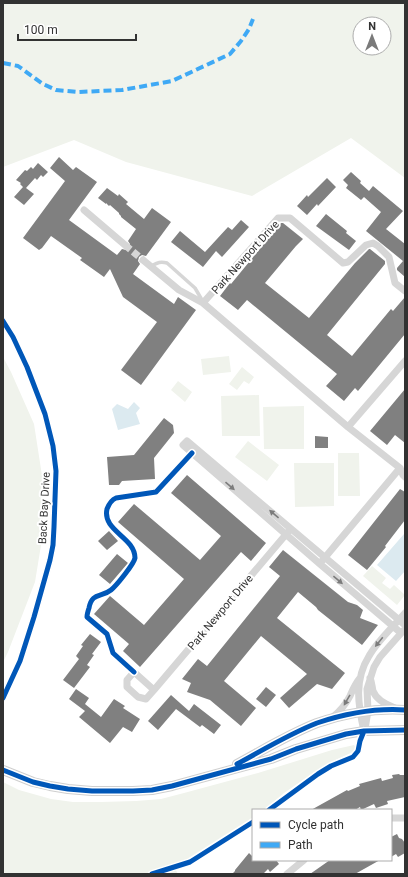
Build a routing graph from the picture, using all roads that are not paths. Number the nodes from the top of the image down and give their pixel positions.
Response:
1 (84, 210) dead end
2 (125, 245) tunnel mouth
3 (143, 260) tunnel mouth
4 (151, 266) junction
5 (405, 291) edge
6 (203, 303) junction
7 (3, 321) edge
8 (405, 361) edge
9 (348, 427) junction
10 (403, 468) edge
11 (405, 477) edge
12 (291, 528) junction
13 (286, 535) junction
14 (325, 558) junction
15 (320, 564) junction
16 (405, 613) edge
17 (399, 620) junction
18 (405, 625) edge
19 (393, 626) junction
20 (403, 631) edge
21 (360, 678) junction
22 (370, 678) junction
23 (154, 690) dead end
24 (3, 698) edge
25 (402, 710) edge
26 (364, 712) junction
27 (330, 720) junction
28 (405, 730) edge
29 (364, 731) junction
30 (3, 770) edge
31 (217, 774) junction
32 (392, 818) edge
33 (405, 818) edge
34 (303, 861) edge
35 (287, 874) edge

1 - 2 street
3 - 4 street, Park Newport Drive
4 - 6 street, Park Newport Drive
4 - 6 lane
5 - 6 street, Park Newport Drive
6 - 9 street, Park Newport Drive
7 - 24 street, Back Bay Drive
8 - 9 street
9 - 10 street, Park Newport Drive
10 - 11 street, Park Newport Drive
10 - 14 street
12 - 13 street, Park Newport Drive
12 -> 13 street
12 - 14 street
13 - 15 street
13 - 23 street, Park Newport Drive
14 - 15 street
14 - 17 street
15 -> 19 street
16 - 17 street
17 - 18 street
17 - 19 street
19 - 20 street
19 -> 21 street
20 - 22 street
21 - 26 street
21 -> 27 street
22 - 25 street
22 - 26 street
25 - 26 street
26 - 27 street
26 - 29 street
27 - 31 street
28 - 29 street
29 - 31 street
30 - 31 street
32 - 33 street
34 - 35 street

